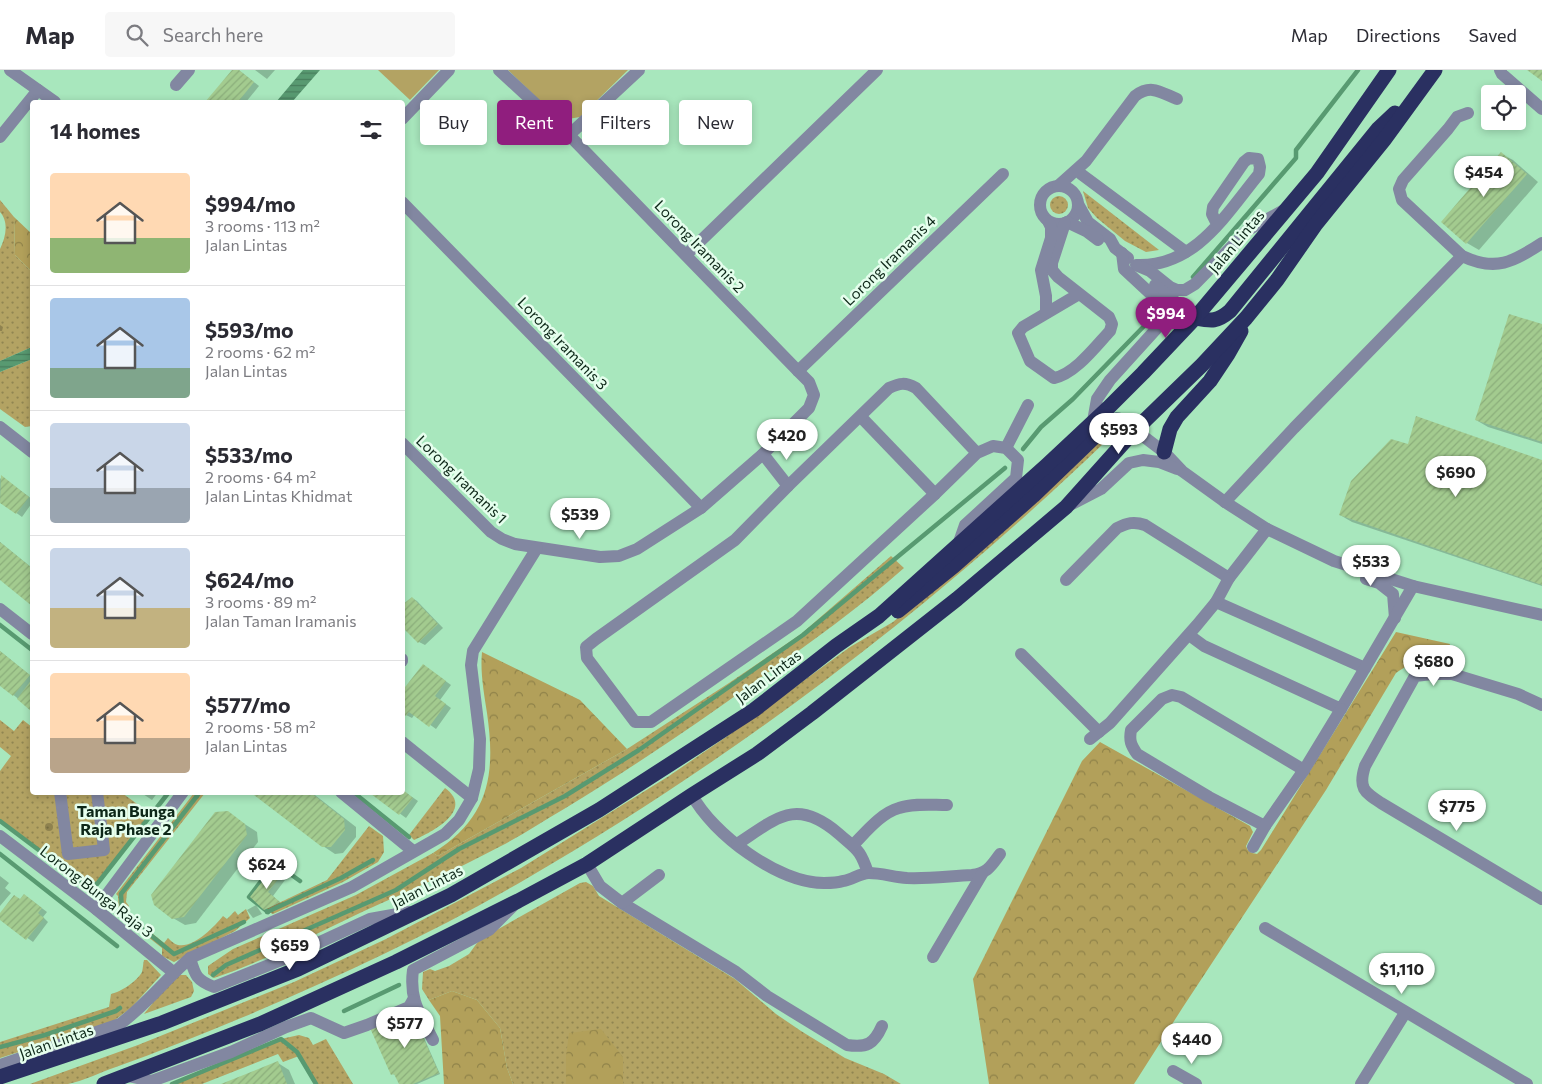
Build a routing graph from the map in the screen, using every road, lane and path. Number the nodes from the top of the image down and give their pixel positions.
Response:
1 (10, 70) edge
2 (189, 70) edge
3 (449, 70) edge
4 (499, 70) edge
5 (639, 70) edge
6 (878, 70) edge
7 (1435, 70) edge
8 (1500, 70) edge
9 (1387, 72) edge
10 (176, 85) dead end
11 (1424, 85) junction
12 (38, 90) junction
13 (1177, 99) dead end
14 (52, 100) edge
15 (531, 100) edge
16 (1542, 109) edge
17 (1468, 113) dead end
18 (405, 116) edge
19 (572, 132) edge
20 (0, 137) edge
21 (572, 138) edge
22 (1086, 161) junction
23 (1003, 174) dead end
24 (1081, 174) junction
25 (1058, 186) junction
26 (1076, 198) junction
27 (405, 205) edge
28 (1286, 209) junction
29 (1048, 221) junction
30 (1066, 222) junction
31 (1217, 224) junction
32 (1542, 243) edge
33 (1118, 250) junction
34 (1186, 252) junction
35 (687, 254) junction
36 (1462, 256) junction
37 (1136, 265) junction
38 (1079, 294) junction
39 (1046, 313) junction
40 (1195, 318) junction
41 (1246, 318) junction
42 (798, 371) junction
43 (1028, 404) dead end
44 (860, 417) junction
45 (1093, 421) junction
46 (0, 427) edge
47 (1135, 430) junction
48 (405, 446) edge
49 (30, 448) edge
50 (1006, 448) junction
51 (1164, 452) junction
52 (977, 453) junction
53 (764, 454) junction
54 (1182, 471) junction
55 (788, 486) junction
56 (935, 494) junction
57 (1224, 502) junction
58 (1066, 507) junction
59 (701, 508) junction
60 (1267, 529) junction
61 (958, 545) junction
62 (537, 548) junction
63 (1334, 561) junction
64 (1229, 578) junction
65 (1066, 580) dead end
66 (1413, 586) junction
67 (1216, 602) junction
68 (0, 609) edge
69 (1542, 615) edge
70 (879, 616) junction
71 (1395, 618) junction
72 (30, 632) edge
73 (1189, 634) junction
74 (1021, 654) dead end
75 (1365, 668) junction
76 (1542, 705) edge
77 (1341, 709) junction
78 (405, 744) edge
79 (1304, 770) junction
80 (60, 795) edge
81 (97, 795) edge
82 (181, 795) edge
83 (345, 795) edge
84 (692, 795) junction
85 (472, 798) junction
86 (946, 805) dead end
87 (1265, 826) junction
88 (0, 836) edge
89 (737, 844) junction
90 (853, 845) junction
91 (1253, 848) dead end
92 (413, 851) junction
93 (1000, 854) dead end
94 (586, 864) junction
95 (868, 873) junction
96 (982, 874) junction
97 (659, 875) dead end
98 (1542, 899) edge
99 (518, 901) junction
100 (622, 903) junction
101 (96, 909) junction
102 (419, 910) junction
103 (1264, 928) dead end
104 (933, 957) dead end
105 (190, 958) junction
106 (173, 972) junction
107 (413, 1000) junction
108 (1405, 1013) junction
109 (882, 1026) dead end
110 (433, 1040) dead end
111 (0, 1065) edge
112 (1173, 1071) dead end
113 (128, 1076) junction
114 (0, 1078) edge
115 (104, 1084) edge
116 (1196, 1084) edge
117 (1361, 1084) edge
118 (1527, 1084) edge

1 - 12 street
2 - 10 street
3 - 18 street
4 - 15 street, Lorong Iramanis 2
5 - 19 street
6 - 35 street
7 - 11 highway
8 - 16 street
9 - 28 highway, Jalan Lintas
11 - 40 highway
11 - 41 highway
12 - 14 street
12 - 20 street
13 - 22 street
17 - 36 street
21 - 35 street, Lorong Iramanis 2
22 - 24 street
22 - 25 street
23 - 42 street, Lorong Iramanis 4
24 - 26 street
24 - 34 street
25 - 26 street
25 - 29 street
26 - 30 street
26 - 33 street
27 - 59 street, Lorong Iramanis 3
28 - 37 street
28 - 40 highway, Jalan Lintas
29 - 30 street
29 - 39 street
30 - 33 street
30 - 38 street
31 - 31 street
31 - 34 street
32 - 36 street
33 - 37 street
33 - 45 street
34 - 37 street
35 - 42 street, Lorong Iramanis 2
36 - 57 street
37 - 40 street
38 - 39 street
38 - 39 street
40 - 45 highway, Jalan Lintas
41 - 47 highway
41 - 51 highway
42 - 53 street, Lorong Iramanis 2
43 - 50 street
44 - 52 street
44 - 55 street
44 - 56 street
45 - 61 highway, Jalan Lintas
46 - 49 street
47 - 51 street
47 - 58 highway
47 - 70 highway
48 - 62 street, Lorong Iramanis 1
50 - 52 street
50 - 61 street
51 - 54 street
52 - 56 street
53 - 55 street
53 - 59 street, Lorong Iramanis 1
54 - 57 street
54 - 58 street
55 - 56 street
57 - 60 street
58 - 84 highway
59 - 62 street, Lorong Iramanis 1
60 - 63 street
60 - 64 street
61 - 70 highway, Jalan Lintas
62 - 85 street
63 - 66 street
63 - 71 street
64 - 65 street
64 - 67 street
66 - 69 street
66 - 71 street
67 - 73 street
67 - 75 street
68 - 72 street
70 - 102 highway, Jalan Lintas
71 - 75 street
73 - 74 street
73 - 77 street
75 - 77 street
76 - 98 street
77 - 79 street
78 - 85 street
79 - 87 street
79 - 87 street
80 - 81 street
82 - 101 street
83 - 92 street
84 - 89 street
84 - 94 highway
85 - 92 street
86 - 90 street
87 - 91 street
88 - 101 street, Lorong Bunga Raja 3
89 - 90 street
89 - 95 street
90 - 95 street
92 - 105 street
93 - 96 street
94 - 99 highway
94 - 100 street
95 - 96 street
96 - 104 street
97 - 100 street
99 - 107 street
99 - 113 highway
100 - 109 street
101 - 106 street, Lorong Bunga Raja 3
102 - 105 street
102 - 114 highway, Jalan Lintas
103 - 108 street
105 - 106 street
106 - 111 street
107 - 110 street
107 - 113 street
108 - 117 street
108 - 118 street
112 - 116 street
113 - 115 highway

